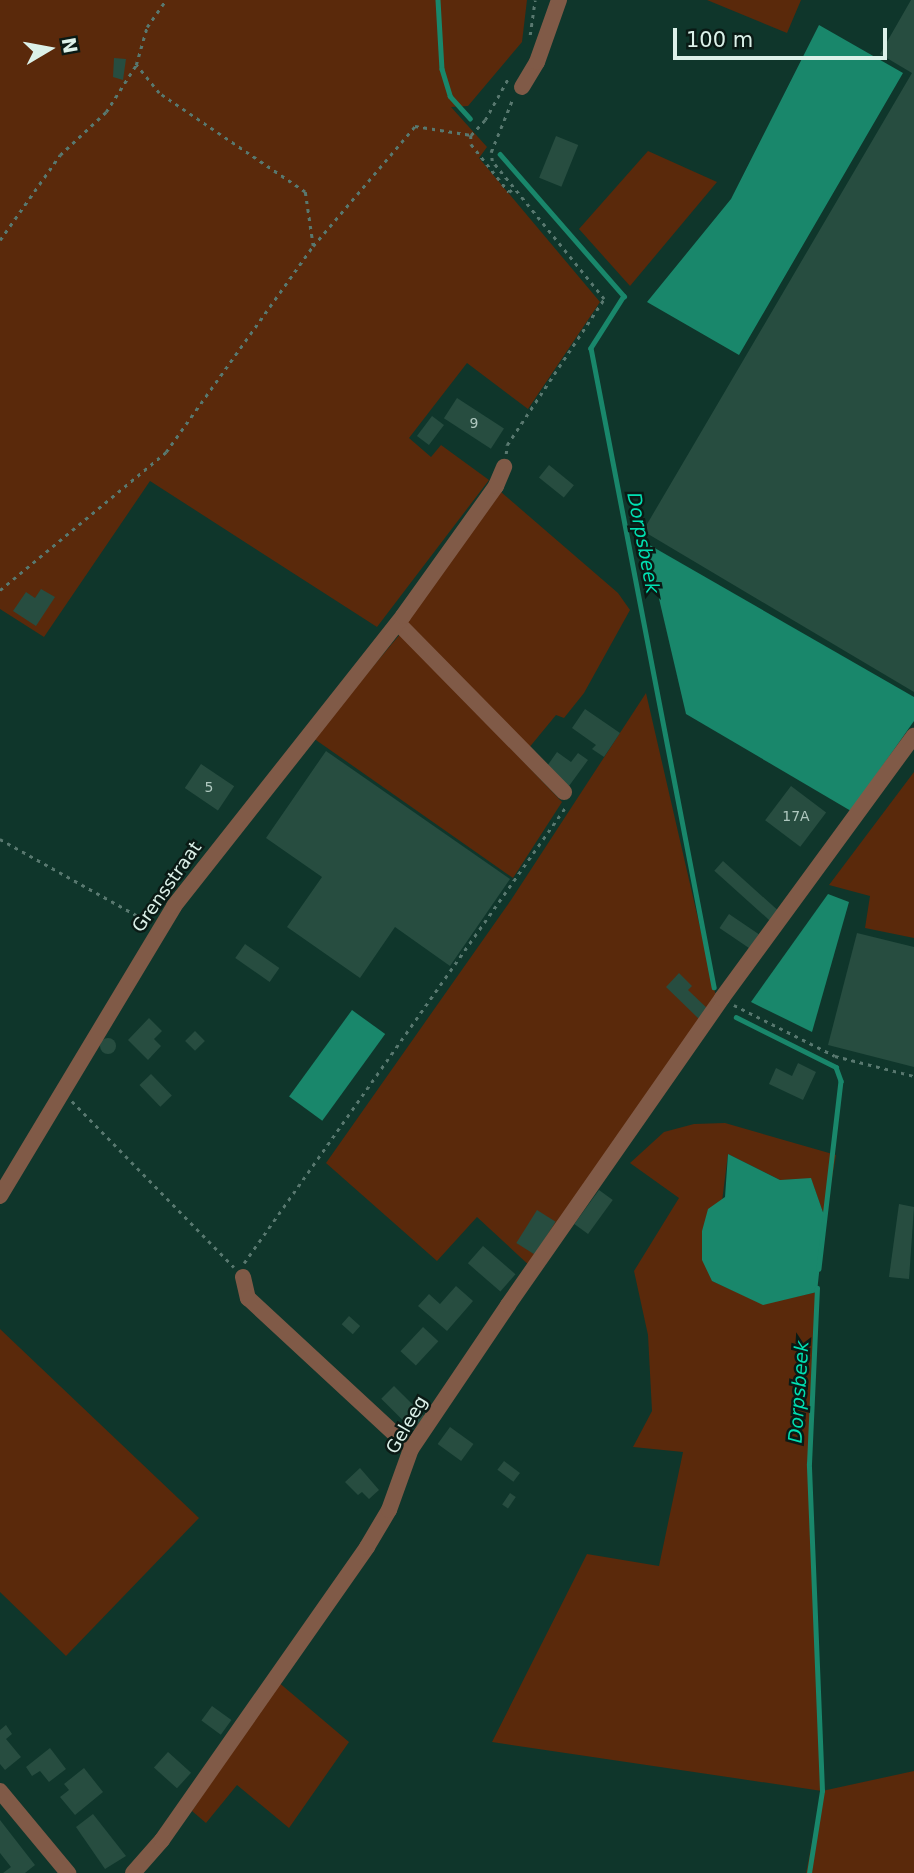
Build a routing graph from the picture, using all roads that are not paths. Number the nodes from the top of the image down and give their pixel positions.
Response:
1 (559, 0) edge
2 (522, 87) road end
3 (504, 467) road end
4 (398, 622) junction
5 (914, 736) edge
6 (564, 792) road end
7 (0, 1196) edge
8 (243, 1277) road end
9 (411, 1450) junction
10 (0, 1791) edge
11 (68, 1873) edge
12 (133, 1873) edge

1 - 2 street
3 - 4 street, Grensstraat
4 - 6 street
4 - 7 street, Grensstraat
5 - 9 street, Geleeg
8 - 9 street
9 - 12 street, Geleeg
10 - 11 street

